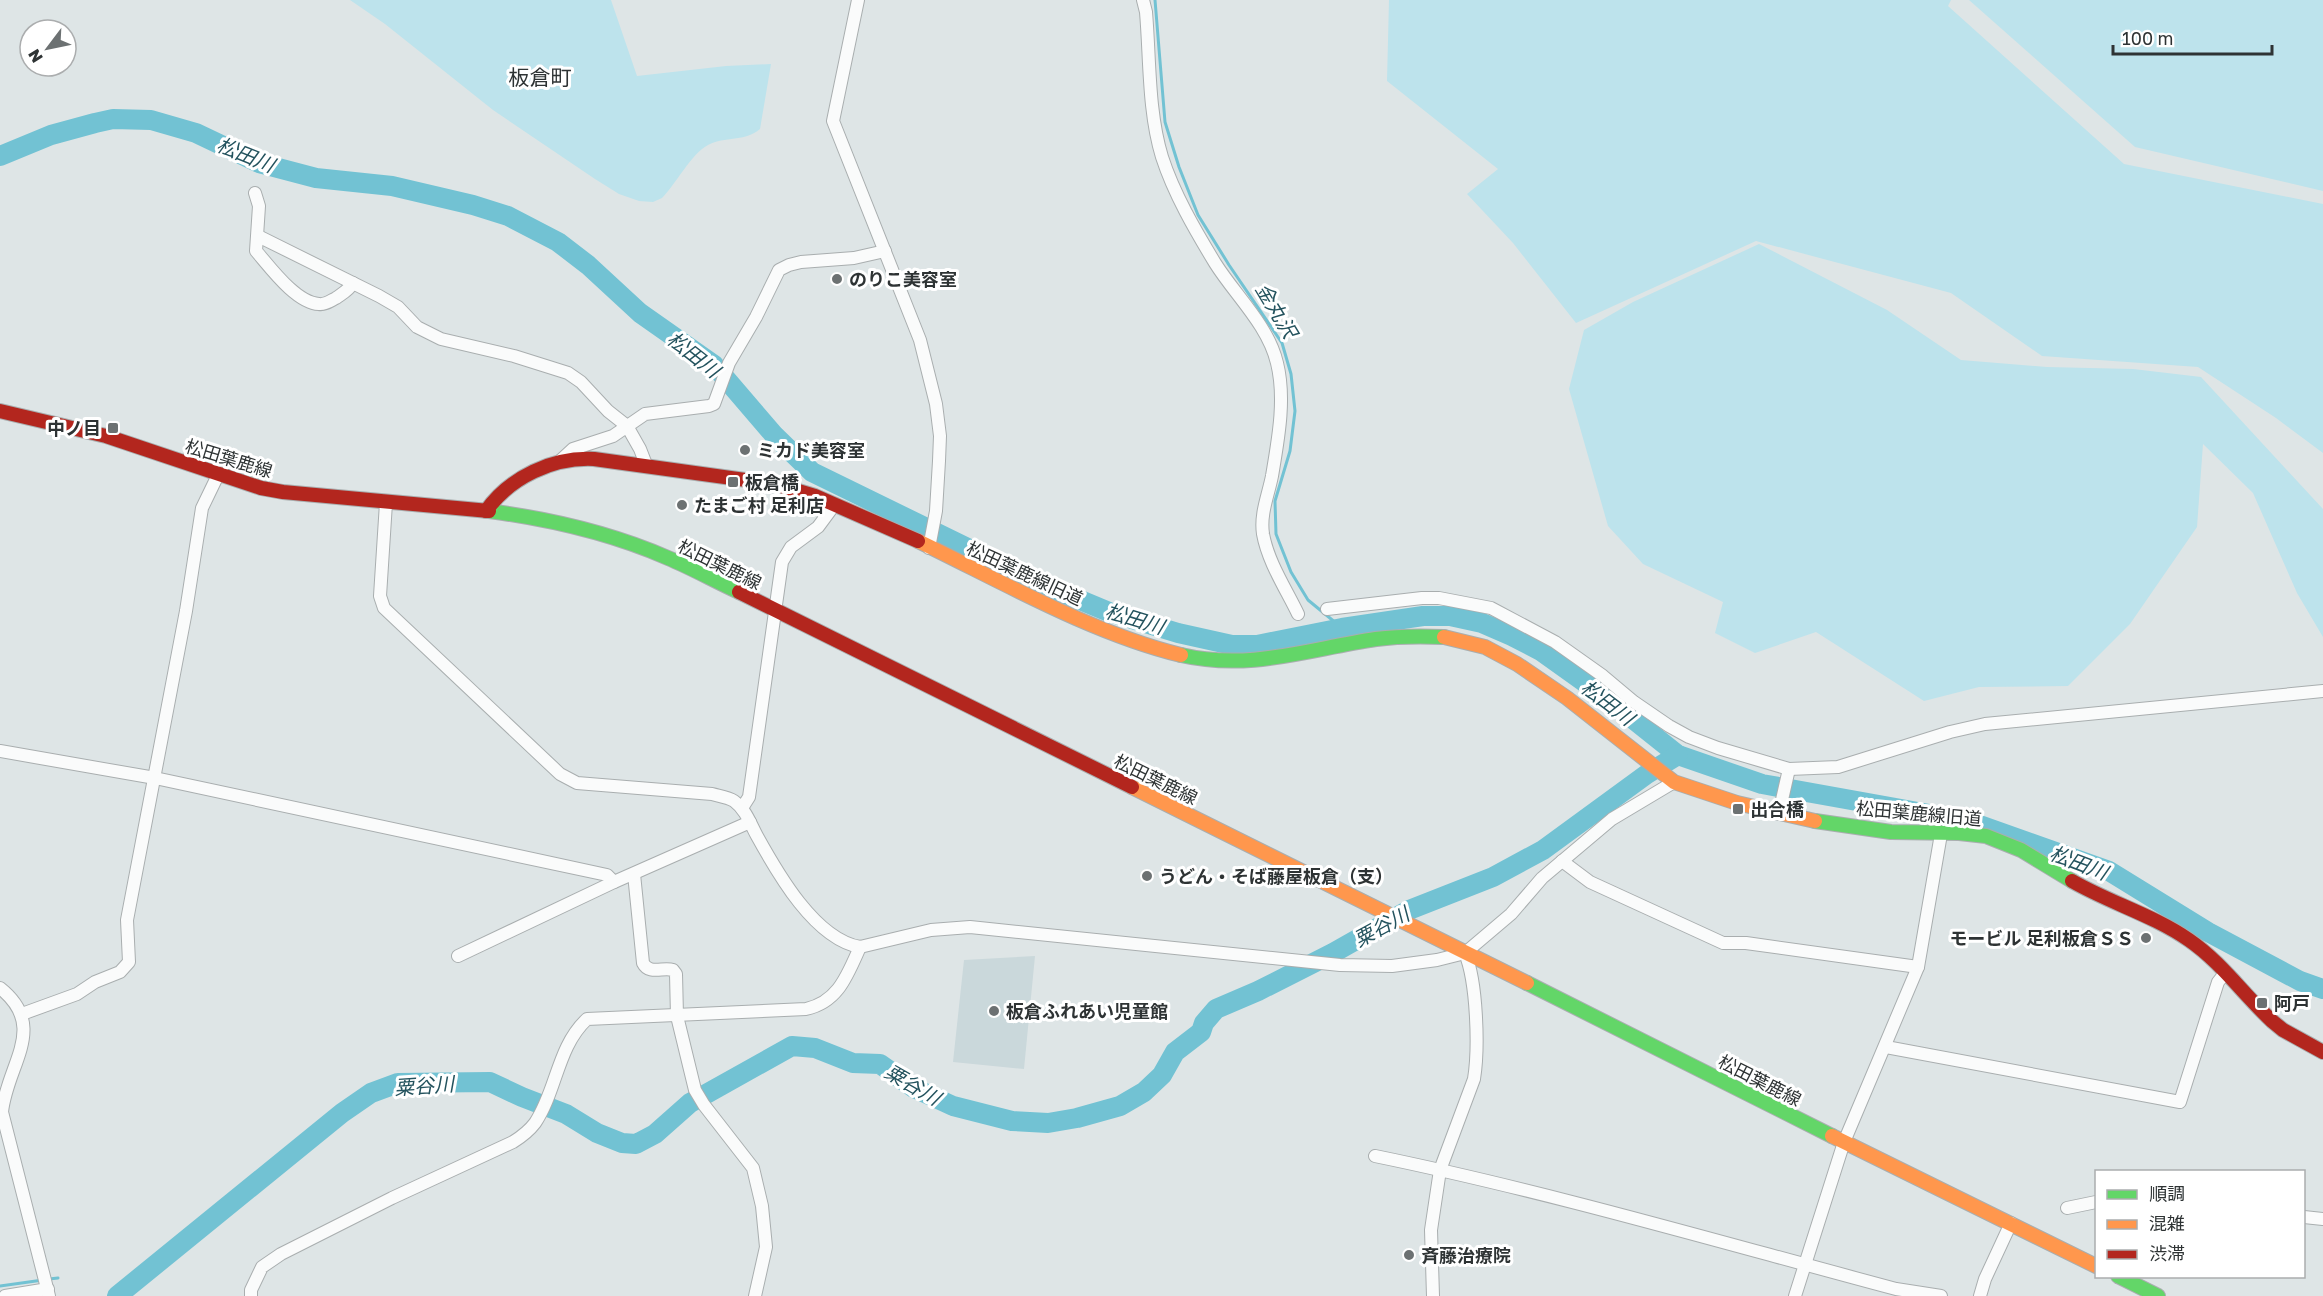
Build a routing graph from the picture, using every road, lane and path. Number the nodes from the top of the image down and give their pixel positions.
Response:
1 (858, 0) edge
2 (1143, 0) edge
3 (255, 193) dead end
4 (258, 236) junction
5 (885, 251) junction
6 (353, 283) junction
7 (0, 411) edge
8 (627, 426) junction
9 (560, 461) junction
10 (647, 467) junction
11 (218, 475) junction
12 (386, 503) junction
13 (835, 504) junction
14 (486, 511) junction
15 (929, 548) junction
16 (1327, 609) dead end
17 (775, 610) junction
18 (1298, 614) dead end
19 (2323, 691) edge
20 (0, 751) edge
21 (1789, 772) junction
22 (155, 778) junction
23 (1671, 780) junction
24 (742, 808) junction
25 (1780, 810) junction
26 (750, 822) junction
27 (1941, 834) junction
28 (1562, 861) junction
29 (634, 874) junction
30 (614, 882) junction
31 (860, 947) junction
32 (1465, 953) junction
33 (458, 956) dead end
34 (1918, 967) junction
35 (2226, 972) junction
36 (0, 988) edge
37 (22, 1014) junction
38 (677, 1016) junction
39 (1886, 1047) junction
40 (2323, 1052) edge
41 (1, 1112) edge
42 (1844, 1142) junction
43 (1375, 1156) dead end
44 (1440, 1170) junction
45 (2095, 1202) edge
46 (2067, 1208) dead end
47 (2305, 1217) edge
48 (2323, 1219) edge
49 (2011, 1223) junction
50 (1805, 1265) junction
51 (2095, 1265) edge
52 (2122, 1278) edge
53 (48, 1293) edge
54 (5, 1296) edge
55 (251, 1296) edge
56 (755, 1296) edge
57 (1433, 1296) edge
58 (1795, 1296) edge
59 (1941, 1296) edge
60 (1980, 1296) edge
61 (2158, 1296) edge

1 - 5 street
2 - 18 street
3 - 4 street
4 - 6 street
4 - 6 street
5 - 8 street
5 - 15 street
6 - 8 street
7 - 11 main road, 松田葉鹿線
8 - 9 street
8 - 10 street
9 - 10 main road, 松田葉鹿線旧道
9 - 14 main road, 松田葉鹿線旧道
10 - 13 main road, 松田葉鹿線旧道
11 - 12 main road, 松田葉鹿線
11 - 22 street
12 - 14 main road, 松田葉鹿線
12 - 24 street
13 - 15 main road, 松田葉鹿線旧道
13 - 17 street
14 - 17 main road, 松田葉鹿線
15 - 23 main road, 松田葉鹿線旧道
16 - 21 street
17 - 24 street
17 - 32 main road, 松田葉鹿線
19 - 21 street
20 - 22 street
21 - 25 street
22 - 30 street
22 - 37 street
23 - 25 main road, 松田葉鹿線旧道
23 - 28 street
24 - 26 street
25 - 27 main road, 松田葉鹿線旧道
26 - 29 street
26 - 31 street
27 - 34 street
27 - 35 main road, 松田葉鹿線旧道
28 - 32 street
28 - 34 street
29 - 30 street
29 - 38 street
30 - 33 street
31 - 32 street
31 - 38 street
32 - 42 main road, 松田葉鹿線
32 - 44 street
34 - 39 street
35 - 39 street
35 - 40 main road, 松田葉鹿線旧道
36 - 37 street
37 - 41 street
38 - 55 street
38 - 56 street
39 - 42 street
41 - 53 street
42 - 49 main road, 松田葉鹿線
42 - 50 street
43 - 44 street
44 - 50 street
44 - 57 street
45 - 46 street
47 - 48 street
49 - 51 main road, 松田葉鹿線
49 - 60 street
50 - 58 street
50 - 59 street
52 - 61 main road
53 - 54 street

